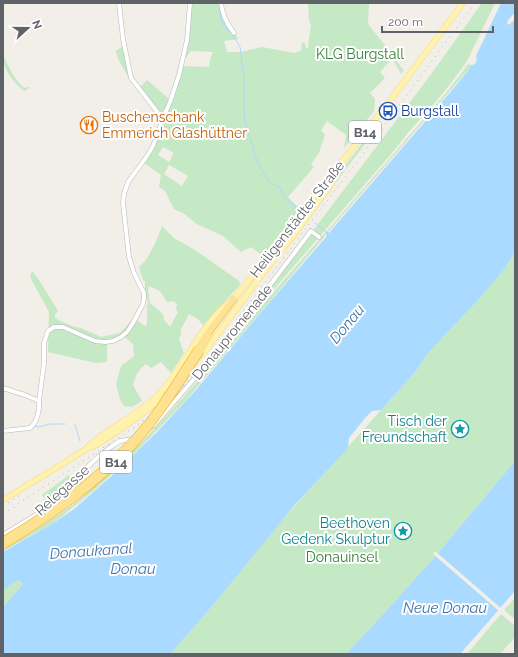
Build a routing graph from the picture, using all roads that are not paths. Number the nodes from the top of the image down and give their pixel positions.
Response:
1 (119, 3) edge
2 (190, 3) edge
3 (221, 3) edge
4 (463, 3) edge
5 (234, 33) dead end
6 (162, 118) junction
7 (342, 161) junction
8 (319, 237) dead end
9 (234, 299) junction
10 (219, 320) junction
11 (3, 388) edge
12 (39, 401) junction
13 (3, 431) edge
14 (142, 438) joint
15 (86, 449) junction
16 (3, 500) edge
17 (3, 535) edge
18 (3, 540) edge
19 (3, 546) edge

1 - 6 street
2 - 6 street
3 - 5 street
4 - 7 main road, Heiligenstädter Straße / B14
6 - 12 street
7 - 9 main road, Heiligenstädter Straße / B14
7 - 15 main road
8 - 14 street, Donaupromenade
9 - 10 highway, Heiligenstädter Straße / B14
9 - 15 main road
10 - 18 highway, B14, bridge
10 - 19 highway, B14, bridge
11 - 12 street
12 - 13 street
14 - 17 street, Relegasse
15 - 16 main road

